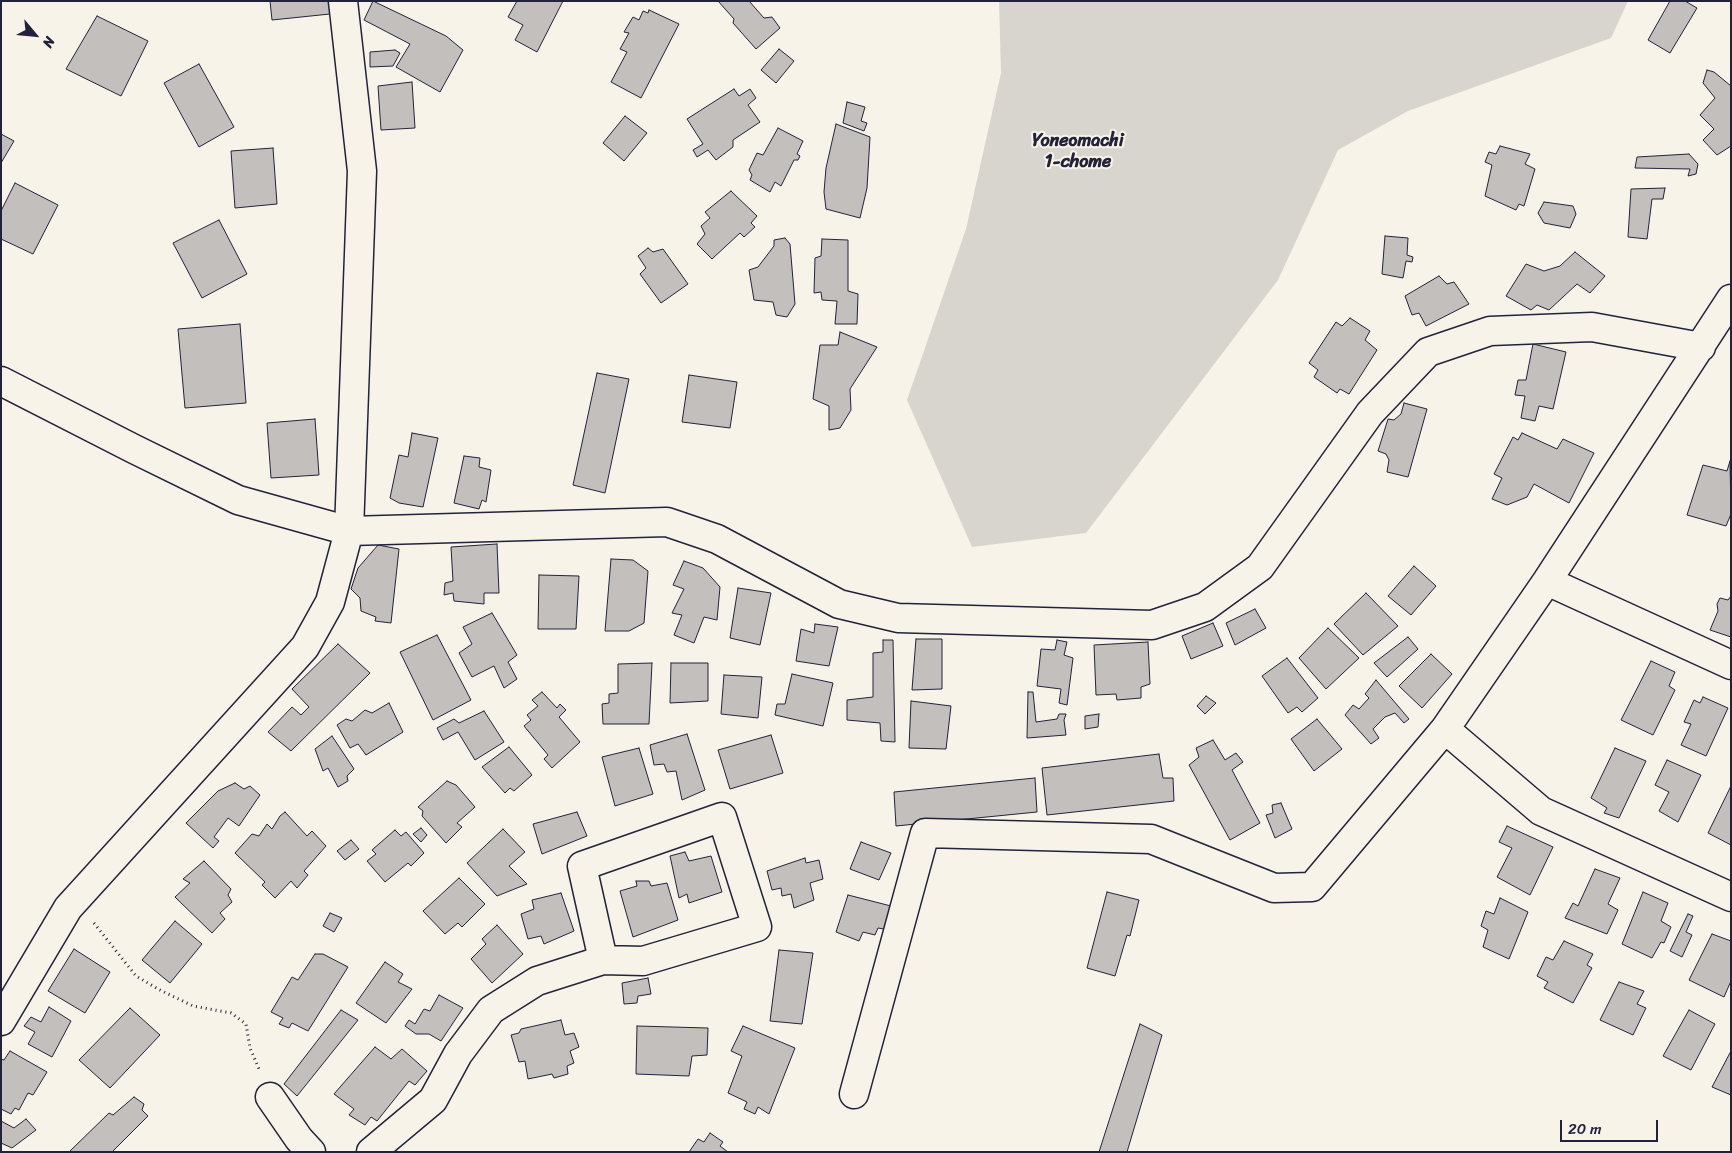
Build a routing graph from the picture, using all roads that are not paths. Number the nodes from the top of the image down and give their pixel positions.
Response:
1 (343, 1) edge
2 (1731, 299) edge
3 (1701, 346) junction
4 (1, 381) edge
5 (349, 531) junction
6 (1547, 581) junction
7 (1731, 665) edge
8 (1445, 729) junction
9 (1731, 896) edge
10 (603, 960) junction
11 (1, 1021) edge
12 (854, 1094) dead end
13 (270, 1097) road end
14 (311, 1152) edge
15 (371, 1152) edge

1 - 5 street
2 - 3 street
3 - 5 street
3 - 6 street
4 - 5 street
5 - 11 street
6 - 7 street
6 - 8 street
8 - 9 street
8 - 12 street
10 - 10 street
10 - 15 street
13 - 14 street

